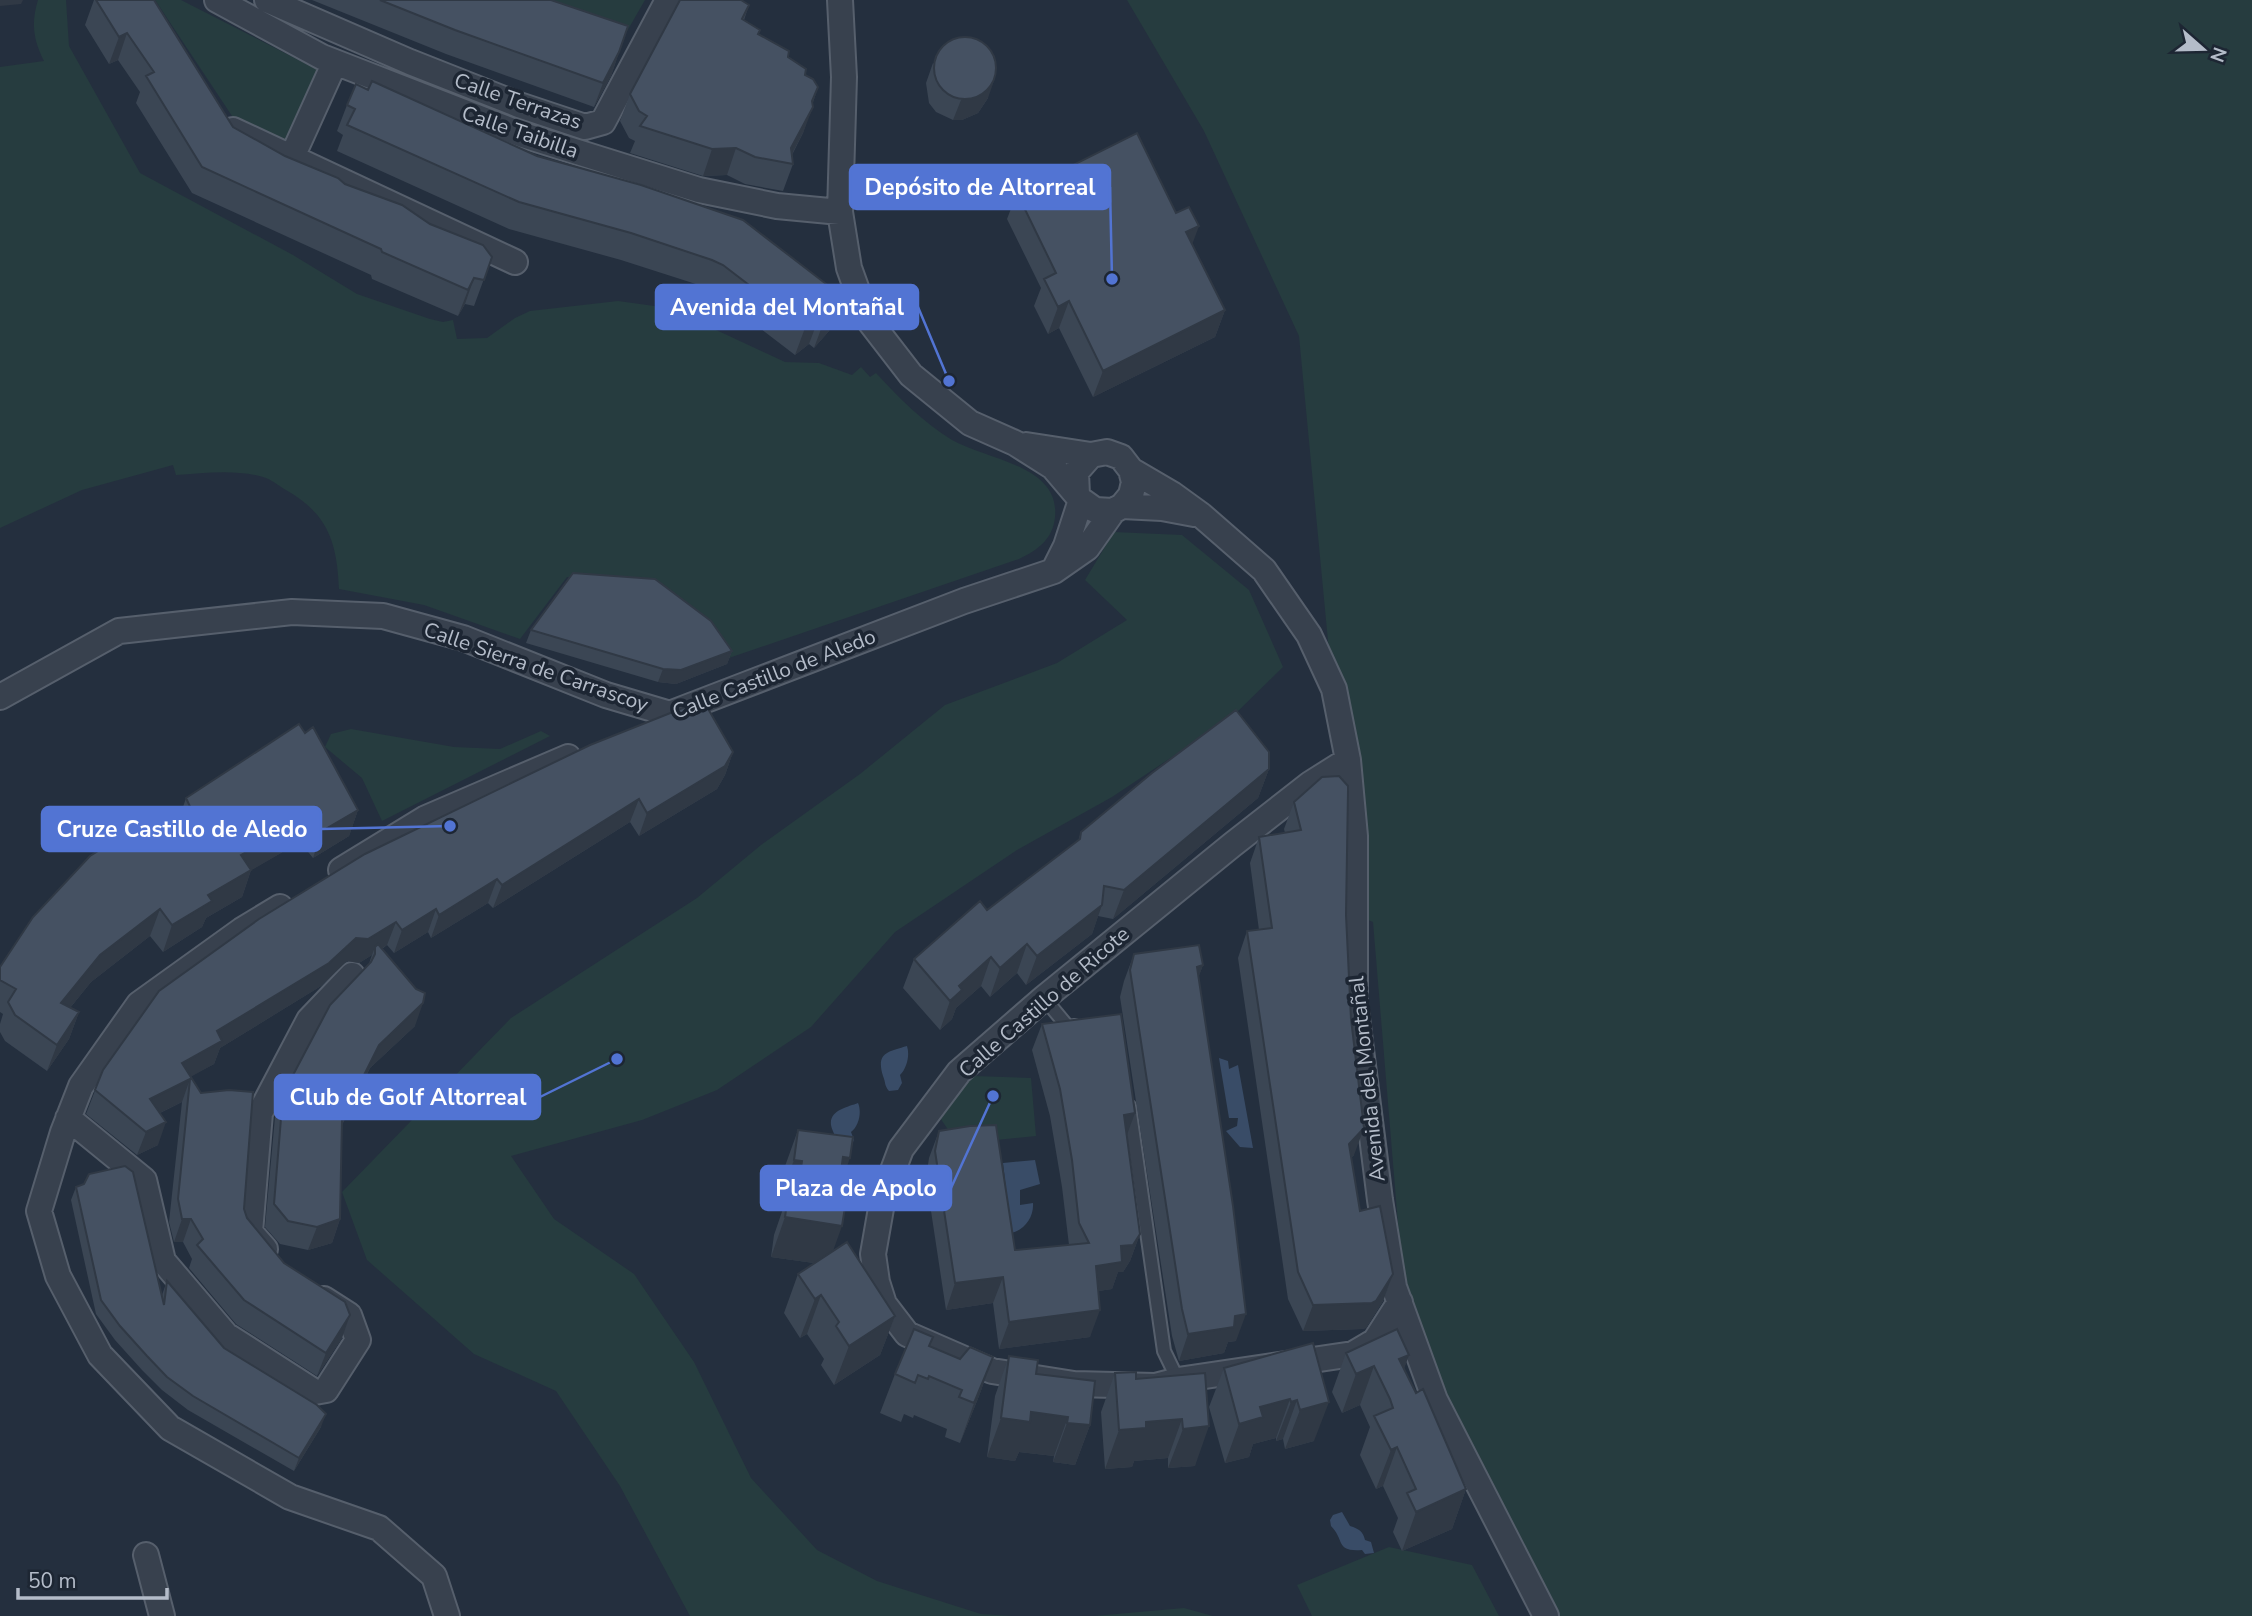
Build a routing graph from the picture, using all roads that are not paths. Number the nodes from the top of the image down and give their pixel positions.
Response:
1 (218, 0) edge
2 (225, 0) edge
3 (267, 0) edge
4 (668, 0) edge
5 (840, 0) edge
6 (335, 62) junction
7 (217, 115) edge
8 (292, 157) junction
9 (840, 212) junction
10 (515, 262) dead end
11 (1015, 443) junction
12 (1091, 455) junction
13 (1131, 470) junction
14 (1079, 498) junction
15 (1117, 508) junction
16 (1201, 515) junction
17 (1054, 571) junction
18 (0, 697) edge
19 (670, 714) junction
20 (632, 730) edge
21 (593, 747) edge
22 (1348, 760) junction
23 (323, 881) edge
24 (300, 895) edge
25 (352, 975) dead end
26 (1044, 998) junction
27 (1089, 1024) edge
28 (1127, 1091) edge
29 (68, 1118) junction
30 (279, 1267) edge
31 (307, 1289) edge
32 (1399, 1302) junction
33 (1178, 1380) junction
34 (146, 1555) dead end
35 (162, 1616) edge
36 (447, 1616) edge
37 (1546, 1616) edge

1 - 2 street
1 - 6 street, Calle Taibilla
3 - 4 street, Calle Terrazas
5 - 9 street
6 - 8 street
6 - 9 street, Calle Taibilla
7 - 8 street
8 - 10 street
9 - 11 street
11 - 12 street
11 - 14 street
12 - 13 street
12 - 14 street
13 - 15 street
13 - 16 street, Avenida del Montañal
14 - 15 street
14 - 17 street
15 - 16 street
15 - 17 street, Calle Castillo de Aledo
16 - 22 street, Avenida del Montañal
17 - 19 street, Calle Castillo de Aledo
18 - 19 street, Calle Sierra de Carrascoy
19 - 20 street, Calle Castillo de Aledo
21 - 23 street
22 - 26 street, Calle Castillo de Ricote
22 - 32 street, Avenida del Montañal
24 - 29 street
25 - 30 street
26 - 27 lane
26 - 33 street, Calle Castillo de Ricote
28 - 33 lane
29 - 31 street
29 - 36 street
32 - 33 street, Calle Castillo de Ricote
32 - 37 street, Avenida del Montañal
34 - 35 street

